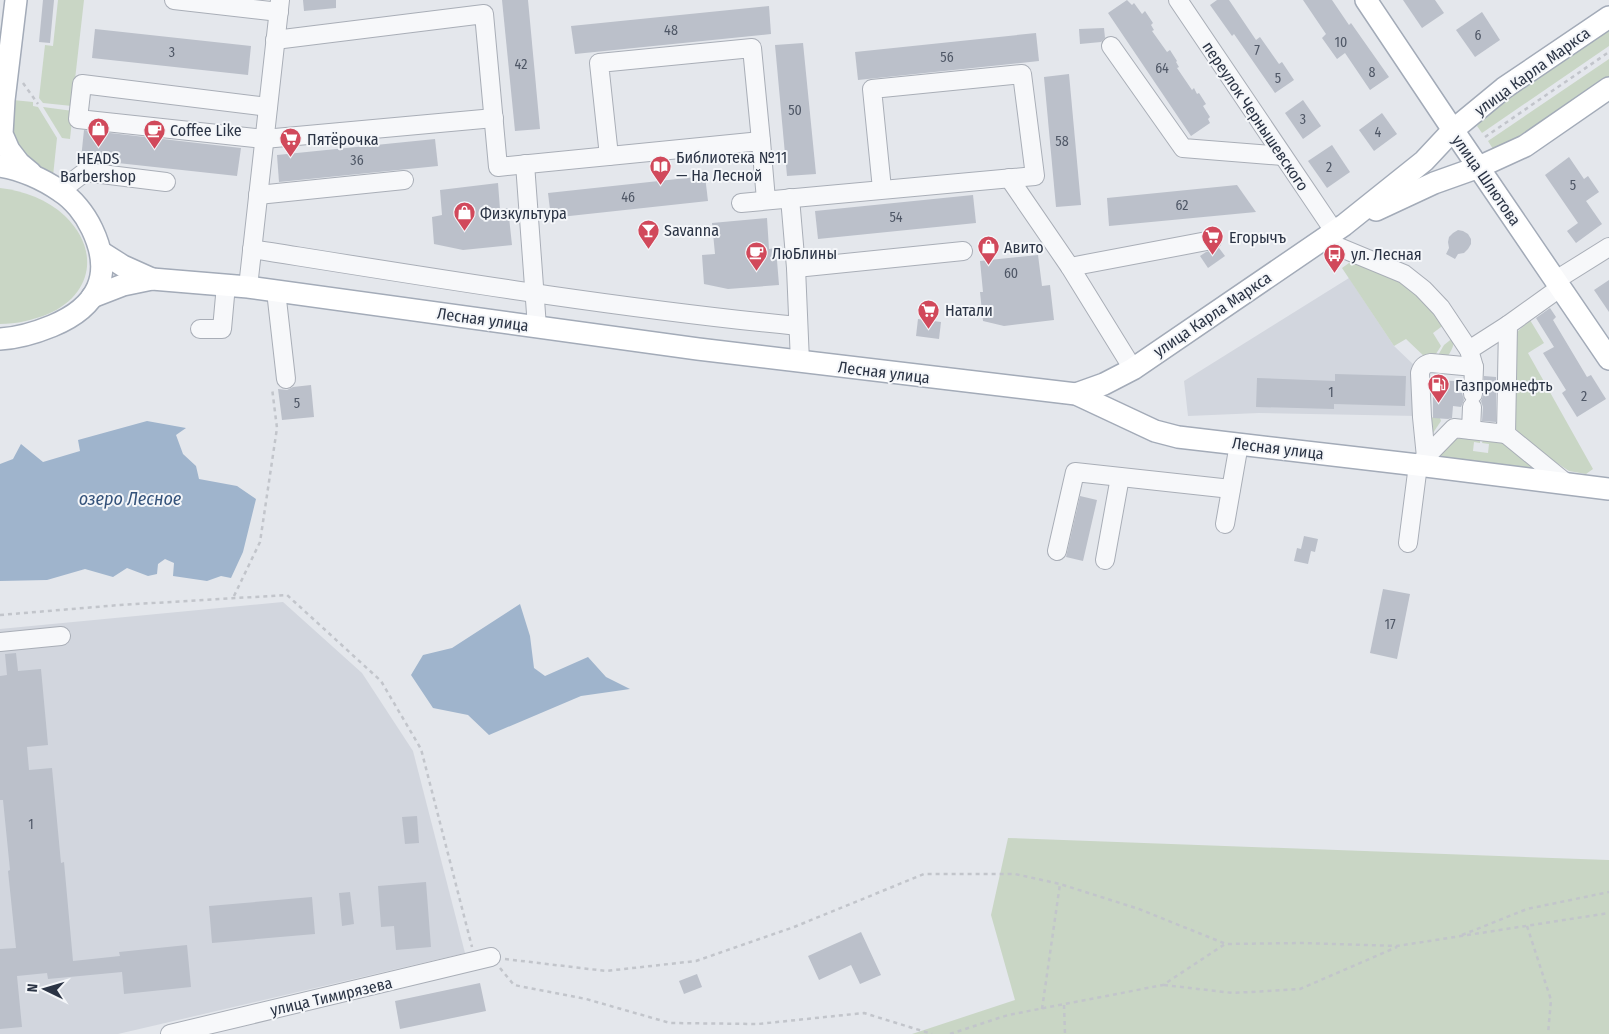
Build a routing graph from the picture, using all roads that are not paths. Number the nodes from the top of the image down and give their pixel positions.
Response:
1 (16, 0) edge
2 (174, 0) edge
3 (1178, 0) edge
4 (1366, 0) edge
5 (279, 6) edge
6 (1609, 17) edge
7 (275, 40) junction
8 (1110, 46) dead end
9 (1609, 88) edge
10 (268, 107) junction
11 (494, 118) junction
12 (1453, 130) junction
13 (264, 139) junction
14 (761, 140) junction
15 (609, 156) junction
16 (1283, 156) junction
17 (525, 164) junction
18 (0, 166) edge
19 (1479, 167) junction
20 (37, 178) junction
21 (1009, 178) junction
22 (404, 180) dead end
23 (166, 182) dead end
24 (882, 189) junction
25 (60, 191) junction
26 (258, 195) junction
27 (790, 198) junction
28 (766, 200) junction
29 (742, 203) dead end
30 (1333, 232) junction
31 (1212, 240) dead end
32 (1609, 247) edge
33 (252, 249) junction
34 (962, 251) dead end
35 (101, 252) junction
36 (1070, 267) junction
37 (796, 268) junction
38 (152, 279) junction
39 (1559, 284) junction
40 (226, 285) junction
41 (248, 287) junction
42 (276, 291) junction
43 (535, 294) junction
44 (92, 297) junction
45 (1508, 325) junction
46 (798, 326) junction
47 (537, 327) junction
48 (200, 329) dead end
49 (0, 339) edge
50 (1472, 358) junction
51 (1609, 359) edge
52 (800, 362) junction
53 (1133, 369) junction
54 (279, 384) road end
55 (1076, 394) junction
56 (1471, 430) junction
57 (1506, 434) junction
58 (1239, 444) junction
59 (1422, 461) junction
60 (1120, 477) junction
61 (1566, 483) junction
62 (1231, 489) junction
63 (1609, 489) edge
64 (1225, 524) dead end
65 (1408, 543) dead end
66 (1057, 551) dead end
67 (1105, 560) dead end
68 (61, 636) dead end
69 (0, 642) edge
70 (483, 959) road end
71 (170, 1034) edge

1 - 20 main road
2 - 5 street
3 - 16 street, переулок Чернышевского
4 - 12 main road, улица Шлютова
5 - 7 street
6 - 12 main road, улица Карла Маркса
7 - 10 street
7 - 11 street
8 - 16 street
9 - 19 main road, улица Карла Маркса
10 - 13 street
10 - 13 street
11 - 13 street
11 - 17 street
12 - 19 main road, улица Шлютова
12 - 30 main road, улица Карла Маркса
13 - 26 street
14 - 15 street
14 - 15 street
14 - 28 street
15 - 17 street
16 - 30 street, переулок Чернышевского
17 - 43 street
18 - 20 main road
19 - 30 main road, улица Карла Маркса
19 - 39 main road, улица Шлютова
20 - 25 main road
21 - 24 street
21 - 24 street
21 - 36 street
22 - 26 street
23 - 25 street
24 - 27 street
25 - 35 main road
26 - 33 street
27 - 28 street
27 - 37 street
28 - 29 street
30 - 50 street
30 - 53 main road, улица Карла Маркса
31 - 36 street
32 - 39 street
33 - 41 street
33 - 43 street
34 - 37 street
35 - 38 main road, Лесная улица
35 - 44 main road
36 - 53 street
37 - 46 street
38 - 40 main road, Лесная улица
38 - 44 main road, Лесная улица
39 - 45 street
39 - 51 main road, улица Шлютова
40 - 41 main road, Лесная улица
40 - 48 street
41 - 42 main road, Лесная улица
42 - 47 main road, Лесная улица
42 - 54 street
43 - 46 street
43 - 47 street
44 - 49 main road
45 - 50 street
45 - 57 street
46 - 52 street
47 - 52 main road, Лесная улица
50 - 56 street
50 - 59 street
52 - 55 main road, Лесная улица
53 - 55 main road, улица Карла Маркса
55 - 58 main road, Лесная улица
56 - 57 street
56 - 59 street
57 - 61 street
58 - 59 main road, Лесная улица
58 - 62 street
59 - 61 main road, Лесная улица
59 - 65 street
60 - 62 street
60 - 66 street
60 - 67 street
61 - 63 main road, Лесная улица
62 - 64 street
68 - 69 street
70 - 71 street, улица Тимирязева

